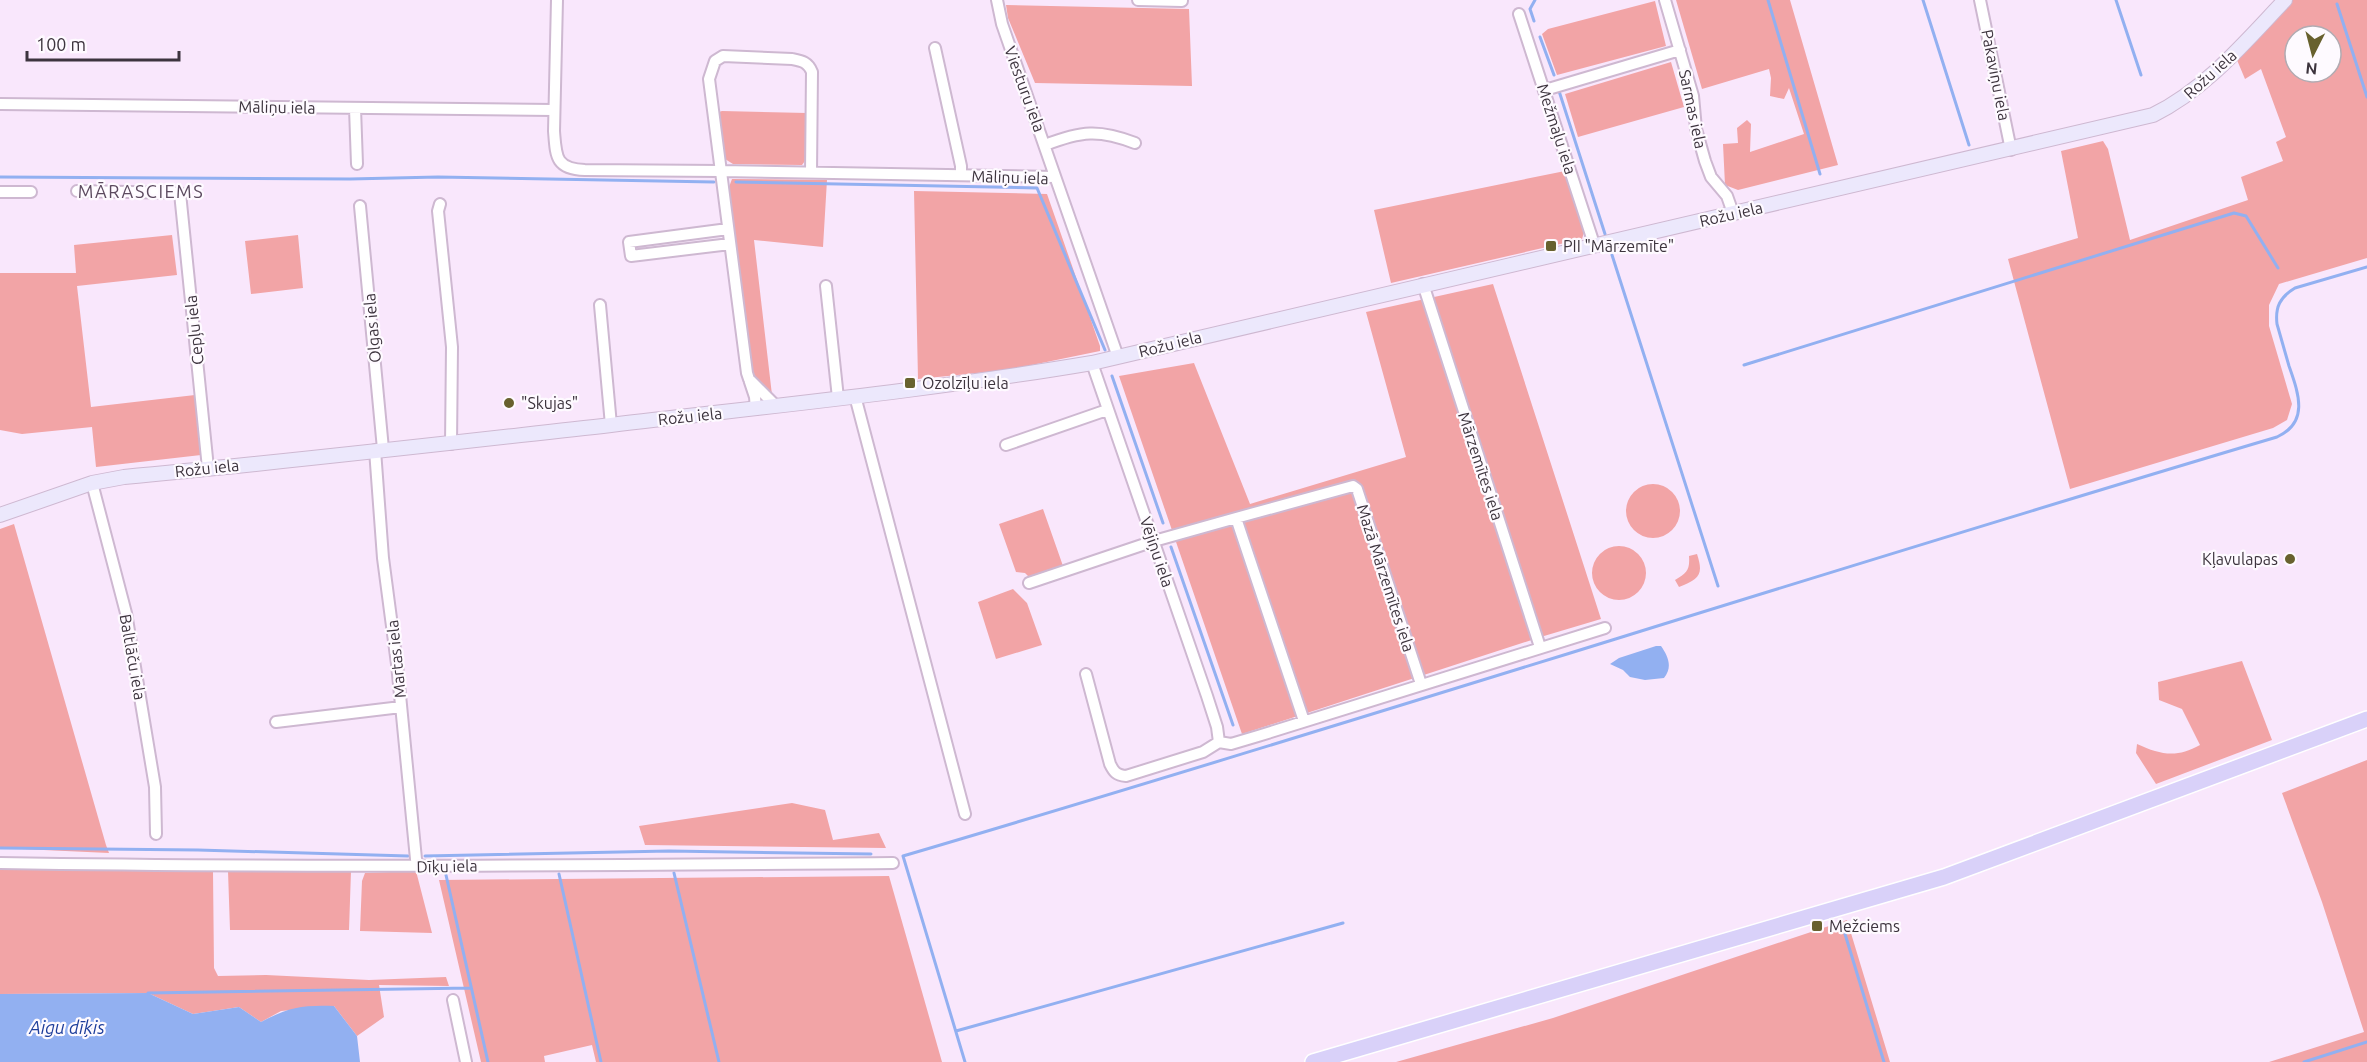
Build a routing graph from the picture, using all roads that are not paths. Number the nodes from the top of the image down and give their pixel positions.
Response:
1 (557, 0) edge
2 (997, 0) edge
3 (1138, 0) edge
4 (1665, 0) edge
5 (1980, 0) edge
6 (2285, 0) edge
7 (1182, 1) edge
8 (1519, 14) dead end
9 (935, 48) dead end
10 (1680, 50) junction
11 (1545, 90) junction
12 (0, 104) edge
13 (355, 108) junction
14 (554, 110) junction
15 (1135, 144) dead end
16 (1045, 145) junction
17 (2011, 150) junction
18 (357, 164) dead end
19 (722, 171) junction
20 (811, 172) junction
21 (961, 176) junction
22 (1055, 177) junction
23 (77, 191) dead end
24 (0, 192) edge
25 (31, 192) dead end
26 (440, 204) dead end
27 (360, 206) dead end
28 (1733, 213) junction
29 (728, 229) junction
30 (730, 244) junction
31 (1594, 244) junction
32 (1423, 284) junction
33 (826, 286) dead end
34 (600, 305) dead end
35 (1118, 357) junction
36 (1092, 363) junction
37 (749, 379) junction
38 (855, 396) junction
39 (838, 398) junction
40 (776, 406) junction
41 (756, 409) junction
42 (1107, 410) junction
43 (611, 425) junction
44 (451, 444) junction
45 (1006, 445) dead end
46 (379, 450) junction
47 (208, 468) junction
48 (92, 483) junction
49 (0, 515) edge
50 (1236, 518) junction
51 (1154, 541) junction
52 (1029, 583) dead end
53 (1605, 628) dead end
54 (1540, 647) junction
55 (1086, 674) dead end
56 (1421, 684) junction
57 (401, 707) junction
58 (2367, 719) edge
59 (1304, 721) junction
60 (276, 722) dead end
61 (1219, 742) junction
62 (964, 814) dead end
63 (156, 834) dead end
64 (0, 863) edge
65 (893, 863) dead end
66 (419, 867) junction
67 (453, 1000) dead end
68 (1319, 1060) edge
69 (466, 1062) edge

1 - 14 street
2 - 16 street, Viesturu iela
3 - 7 street
4 - 10 street, Sarmas iela
5 - 17 street, Pakaviņu iela
6 - 17 street, Rožu iela
8 - 11 street, Mežmaļu iela
9 - 21 street
10 - 11 street
10 - 28 street, Sarmas iela
11 - 31 street, Mežmaļu iela
12 - 13 street, Māliņu iela
13 - 14 street, Māliņu iela
13 - 18 street
14 - 19 street, Māliņu iela
15 - 16 street
16 - 22 street, Viesturu iela
17 - 28 street, Rožu iela
19 - 20 street, Māliņu iela
19 - 20 street
19 - 29 street
20 - 21 street, Māliņu iela
21 - 22 street, Māliņu iela
22 - 35 street, Māliņu iela
23 - 47 street, Cepļu iela
24 - 25 street
26 - 44 street
27 - 46 street, Olgas iela
28 - 31 street, Rožu iela
29 - 30 street
29 - 30 street
30 - 37 street
31 - 32 street, Rožu iela
32 - 35 street, Rožu iela
32 - 54 street, Mārzemītes iela
33 - 39 street
34 - 43 street
35 - 36 street, Rožu iela
36 - 38 street, Rožu iela
36 - 42 street, Vējiņu iela
37 - 40 street
37 - 41 street
38 - 39 street, Rožu iela
38 - 62 street
39 - 40 street, Rožu iela
40 - 41 street, Rožu iela
41 - 43 street, Rožu iela
42 - 45 street
42 - 51 street, Vējiņu iela
43 - 44 street, Rožu iela
44 - 46 street, Rožu iela
46 - 47 street, Rožu iela
46 - 57 street, Martas iela
47 - 48 street, Rožu iela
48 - 49 street, Rožu iela
48 - 63 street, Baltlāču iela
50 - 51 street
50 - 56 street, Mazā Mārzemītes iela
50 - 59 street
51 - 52 street
51 - 61 street, Vējiņu iela
53 - 54 street
54 - 56 street
55 - 61 street
56 - 59 street
57 - 60 street
57 - 66 street, Martas iela
58 - 68 main road
59 - 61 street
64 - 66 street, Dīķu iela
65 - 66 street, Dīķu iela
67 - 69 street

